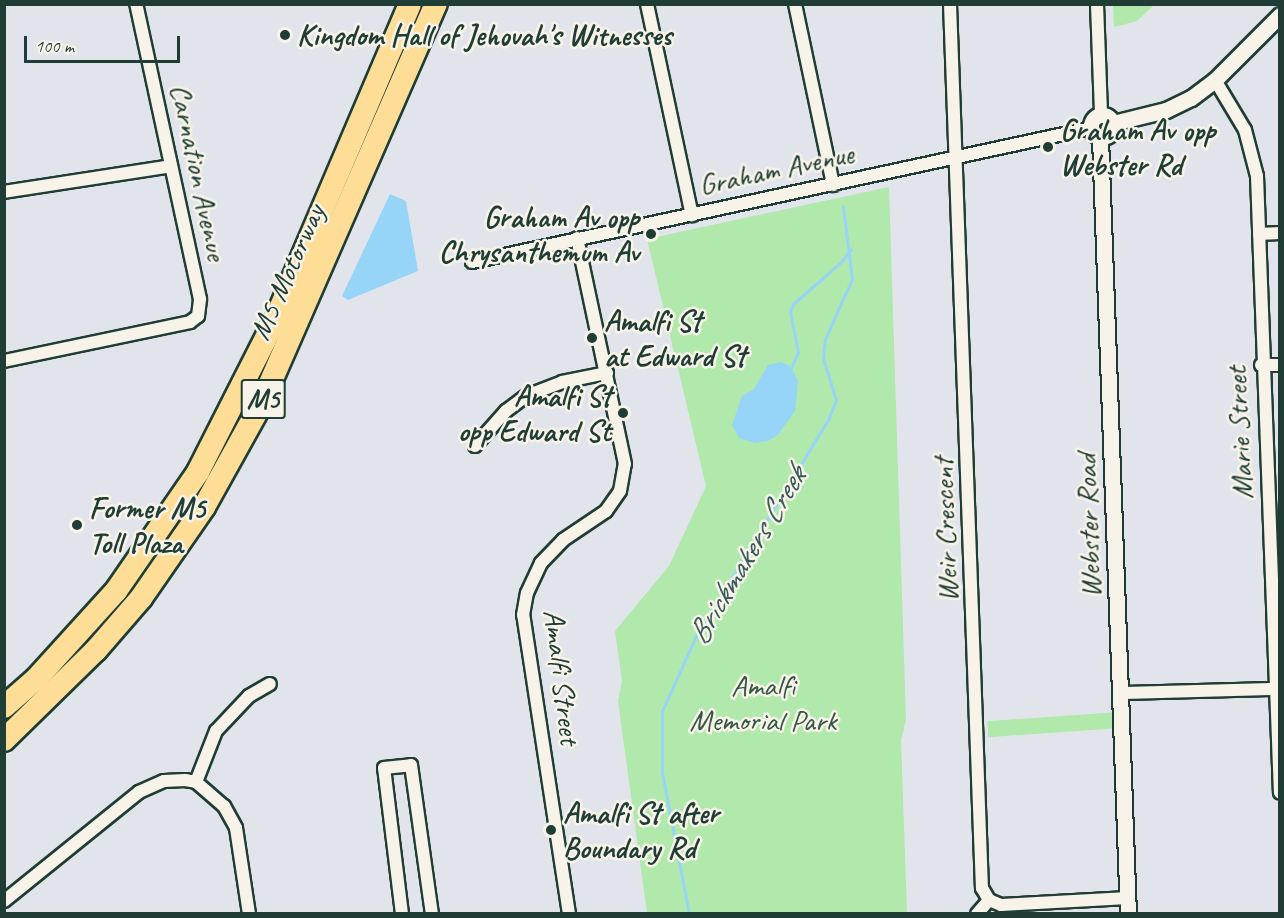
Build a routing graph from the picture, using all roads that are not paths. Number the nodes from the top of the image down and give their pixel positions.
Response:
1 (136, 4) edge
2 (410, 4) edge
3 (436, 4) edge
4 (647, 4) edge
5 (795, 4) edge
6 (950, 4) edge
7 (1097, 4) edge
8 (1280, 15) edge
9 (1215, 80) junction
10 (1107, 119) junction
11 (1096, 132) junction
12 (957, 157) junction
13 (171, 166) junction
14 (833, 185) junction
15 (4, 192) edge
16 (692, 215) junction
17 (1280, 233) edge
18 (1259, 234) junction
19 (578, 238) junction
20 (472, 262) dead end
21 (4, 361) edge
22 (1261, 365) junction
23 (1280, 365) edge
24 (607, 373) junction
25 (475, 446) dead end
26 (1274, 508) edge
27 (1276, 644) edge
28 (270, 684) dead end
29 (1274, 688) junction
30 (1121, 693) junction
31 (4, 707) edge
32 (4, 740) edge
33 (196, 782) junction
34 (1280, 793) edge
35 (989, 900) junction
36 (4, 901) edge
37 (1128, 906) edge
38 (249, 914) edge
39 (402, 914) edge
40 (432, 914) edge
41 (569, 914) edge
42 (977, 914) edge

1 - 13 street, Carnation Avenue
2 - 31 highway, M5 Motorway / M5
3 - 32 highway, M5 Motorway / M5
4 - 16 street
5 - 14 street
6 - 12 street, Weir Crescent
7 - 10 street
8 - 9 street
9 - 10 street
9 - 18 street, Marie Street
10 - 11 street
11 - 12 street, Graham Avenue
11 - 30 street, Webster Road
12 - 14 street, Graham Avenue
12 - 35 street, Weir Crescent
13 - 15 street
13 - 21 street, Carnation Avenue
14 - 16 street, Graham Avenue
16 - 19 street, Graham Avenue
17 - 18 street
18 - 22 street, Marie Street
19 - 20 street, Graham Avenue
19 - 24 street, Amalfi Street
22 - 23 street
22 - 26 street, Marie Street
24 - 25 street
24 - 41 street, Amalfi Street
26 - 27 street, Marie Street
27 - 29 street, Marie Street
28 - 33 street
29 - 30 street
29 - 34 street, Marie Street
30 - 37 street, Webster Road
33 - 36 street
33 - 38 street
35 - 37 street
35 - 42 street
39 - 40 street

